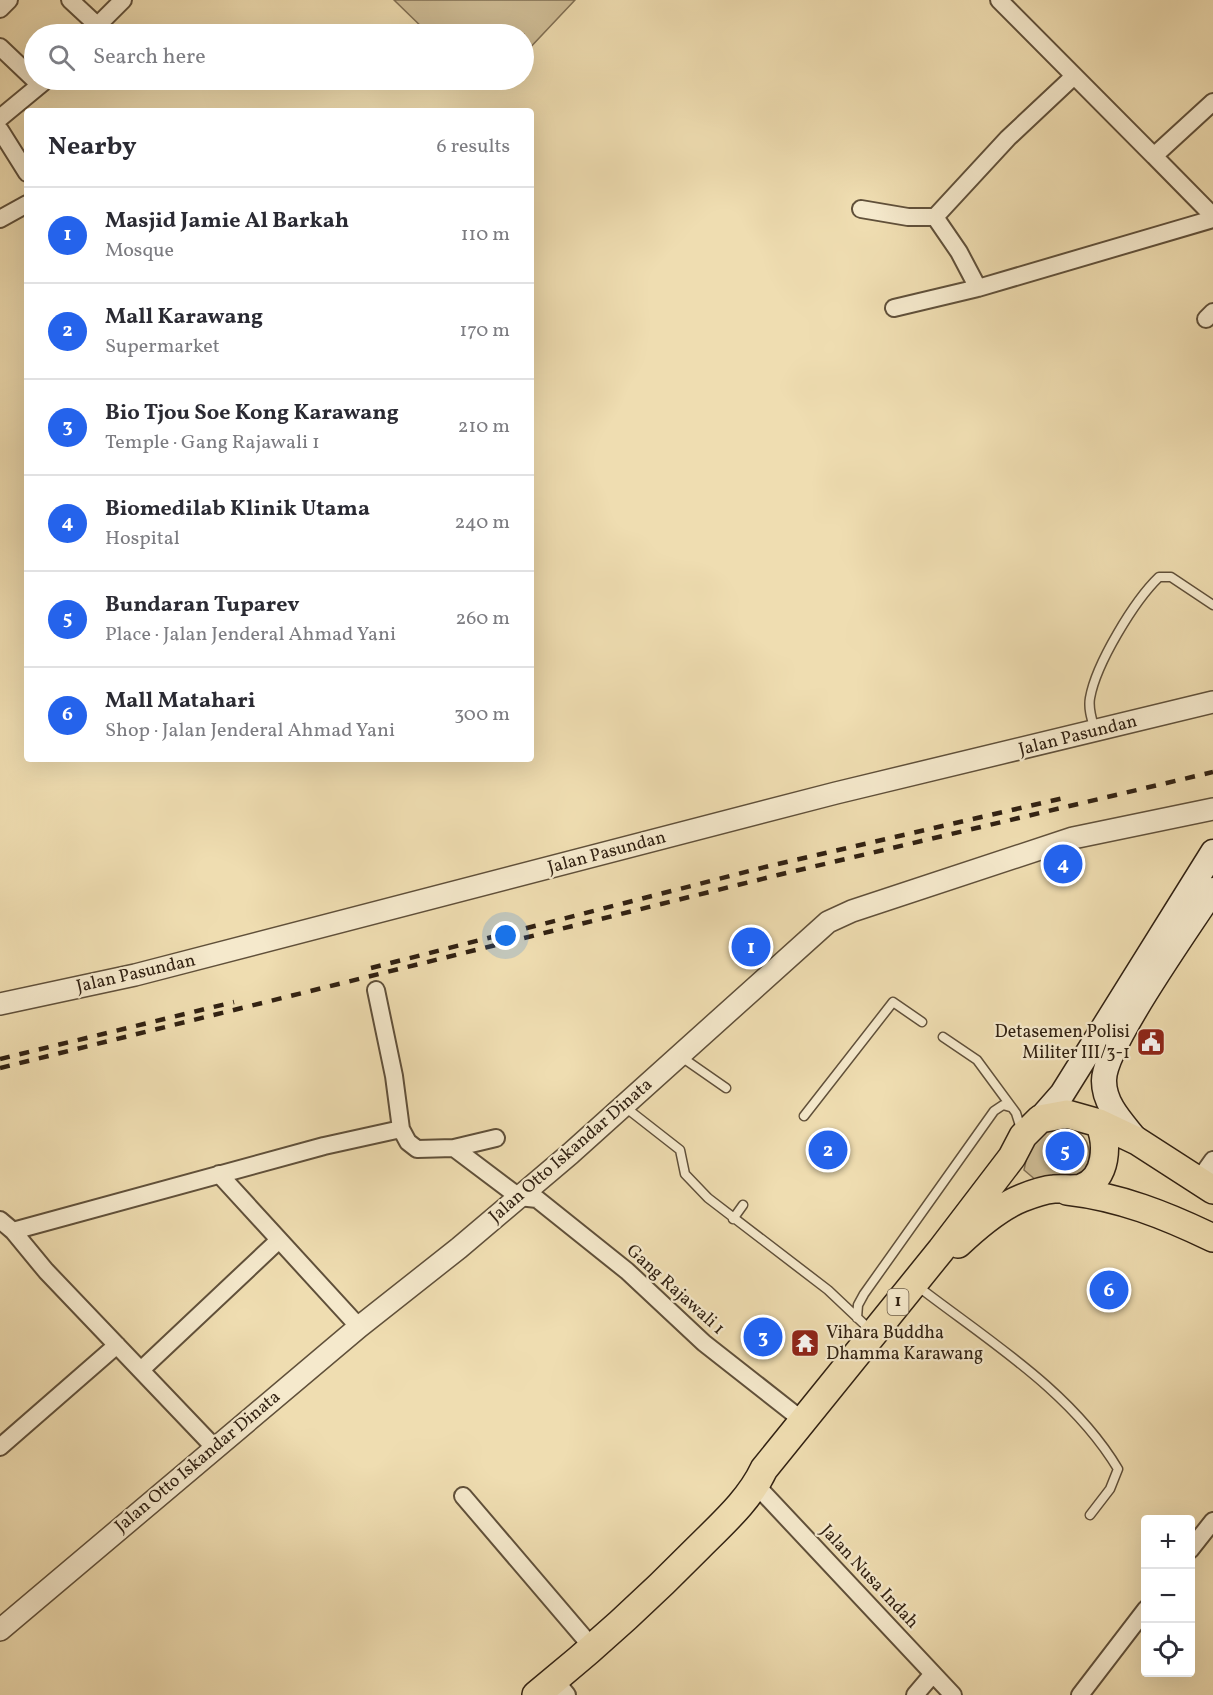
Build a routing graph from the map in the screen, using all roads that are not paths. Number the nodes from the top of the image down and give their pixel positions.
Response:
1 (9, 0) edge
2 (70, 0) edge
3 (123, 0) edge
4 (999, 0) edge
5 (0, 9) edge
6 (88, 24) edge
7 (99, 24) edge
8 (0, 47) edge
9 (24, 67) edge
10 (1073, 77) junction
11 (33, 90) edge
12 (1213, 102) edge
13 (0, 118) edge
14 (0, 130) edge
15 (1154, 156) junction
16 (24, 168) edge
17 (24, 206) edge
18 (861, 209) dead end
19 (935, 217) junction
20 (1213, 218) edge
21 (0, 219) edge
22 (978, 288) junction
23 (894, 308) dead end
24 (1213, 605) edge
25 (1213, 702) edge
26 (1095, 732) junction
27 (1213, 809) edge
28 (1213, 852) edge
29 (1213, 890) edge
30 (376, 990) dead end
31 (0, 1004) edge
32 (922, 1022) dead end
33 (943, 1037) dead end
34 (679, 1056) junction
35 (982, 1059) dead end
36 (726, 1088) dead end
37 (1001, 1094) junction
38 (625, 1107) junction
39 (1010, 1107) junction
40 (1103, 1111) junction
41 (804, 1116) dead end
42 (401, 1129) junction
43 (1025, 1137) junction
44 (496, 1138) dead end
45 (454, 1148) junction
46 (219, 1174) junction
47 (1208, 1177) edge
48 (1051, 1189) junction
49 (519, 1197) junction
50 (743, 1205) dead end
51 (733, 1219) junction
52 (0, 1220) edge
53 (14, 1231) junction
54 (1213, 1238) edge
55 (279, 1240) junction
56 (920, 1288) junction
57 (865, 1324) junction
58 (359, 1327) junction
59 (117, 1345) junction
60 (142, 1369) junction
61 (802, 1420) junction
62 (0, 1447) edge
63 (215, 1448) junction
64 (756, 1485) junction
65 (463, 1496) dead end
66 (1090, 1515) dead end
67 (1213, 1521) edge
68 (1195, 1545) edge
69 (1141, 1616) edge
70 (0, 1630) edge
71 (591, 1647) junction
72 (932, 1675) junction
73 (553, 1690) edge
74 (915, 1695) edge
75 (953, 1695) edge
76 (1080, 1695) edge

1 - 5 street
2 - 6 street
3 - 7 street
4 - 10 street
8 - 9 street
10 - 15 street
10 - 19 street
11 - 13 street
12 - 15 street
14 - 16 street
15 - 20 street
17 - 21 street
18 - 19 street
19 - 22 street
20 - 22 street
22 - 23 street
24 - 26 lane
25 - 26 street, Jalan Pasundan
26 - 31 street, Jalan Pasundan
27 - 34 street, Jalan Otto Iskandar Dinata
28 - 43 main road
29 - 40 main road
30 - 42 street
32 - 41 lane
33 - 37 lane
34 - 36 lane
34 - 38 street, Jalan Otto Iskandar Dinata
35 - 37 lane
37 - 39 lane
38 - 49 street, Jalan Otto Iskandar Dinata
38 - 51 lane
39 - 43 lane
39 - 57 lane
40 - 43 main road
40 - 47 main road
40 - 48 main road
42 - 45 street
42 - 46 street
43 - 48 main road
43 - 57 main road, 1
44 - 45 street
45 - 49 street, Gang Rajawali 1
46 - 53 street
46 - 55 street
48 - 54 main road, 1
48 - 56 main road, 1
49 - 58 street, Jalan Otto Iskandar Dinata
49 - 61 street, Gang Rajawali 1
50 - 51 lane
51 - 57 lane
52 - 53 street
53 - 59 street
55 - 58 street
55 - 60 street
56 - 64 main road, 1
56 - 66 lane
57 - 61 main road, 1
58 - 63 street, Jalan Otto Iskandar Dinata
59 - 60 street
59 - 62 street
60 - 63 street
61 - 64 main road, 1
63 - 70 street, Jalan Otto Iskandar Dinata
64 - 71 main road, 1
64 - 72 street, Jalan Nusa Indah
65 - 71 street
67 - 68 street
69 - 76 street
71 - 73 main road, 1
72 - 74 street
72 - 75 street, Jalan Nusa Indah

